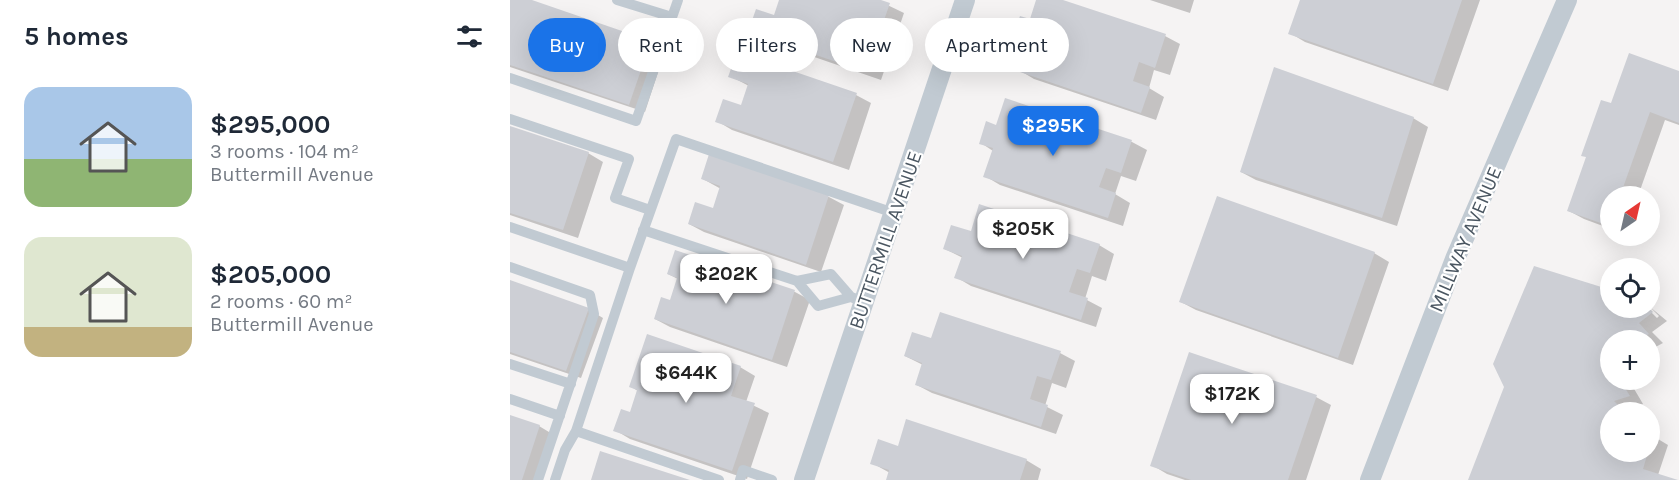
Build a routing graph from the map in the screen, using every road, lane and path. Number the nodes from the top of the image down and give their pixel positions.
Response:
1 (617, 0) edge
2 (678, 0) edge
3 (965, 0) edge
4 (1567, 0) edge
5 (672, 17) junction
6 (510, 78) edge
7 (510, 119) edge
8 (650, 210) junction
9 (894, 213) junction
10 (510, 227) edge
11 (643, 230) junction
12 (510, 267) edge
13 (630, 268) junction
14 (797, 281) junction
15 (857, 300) junction
16 (510, 364) edge
17 (570, 384) junction
18 (510, 399) edge
19 (560, 416) junction
20 (576, 431) junction
21 (538, 480) edge
22 (555, 480) edge
23 (718, 480) edge
24 (740, 480) edge
25 (772, 480) edge
26 (804, 480) edge
27 (1370, 480) edge

1 - 5 lane
2 - 5 lane
3 - 9 street, BUTTERMILL AVENUE
4 - 27 street, MILLWAY AVENUE
5 - 6 lane
7 - 8 lane
8 - 9 lane
8 - 11 lane
9 - 15 street, BUTTERMILL AVENUE
10 - 13 lane
11 - 13 lane
11 - 14 lane
12 - 17 lane
13 - 20 lane
14 - 15 lane
14 - 15 lane
15 - 26 street, BUTTERMILL AVENUE
16 - 17 lane
17 - 19 lane
18 - 19 lane
19 - 21 lane
20 - 22 lane
20 - 23 lane
24 - 25 lane

